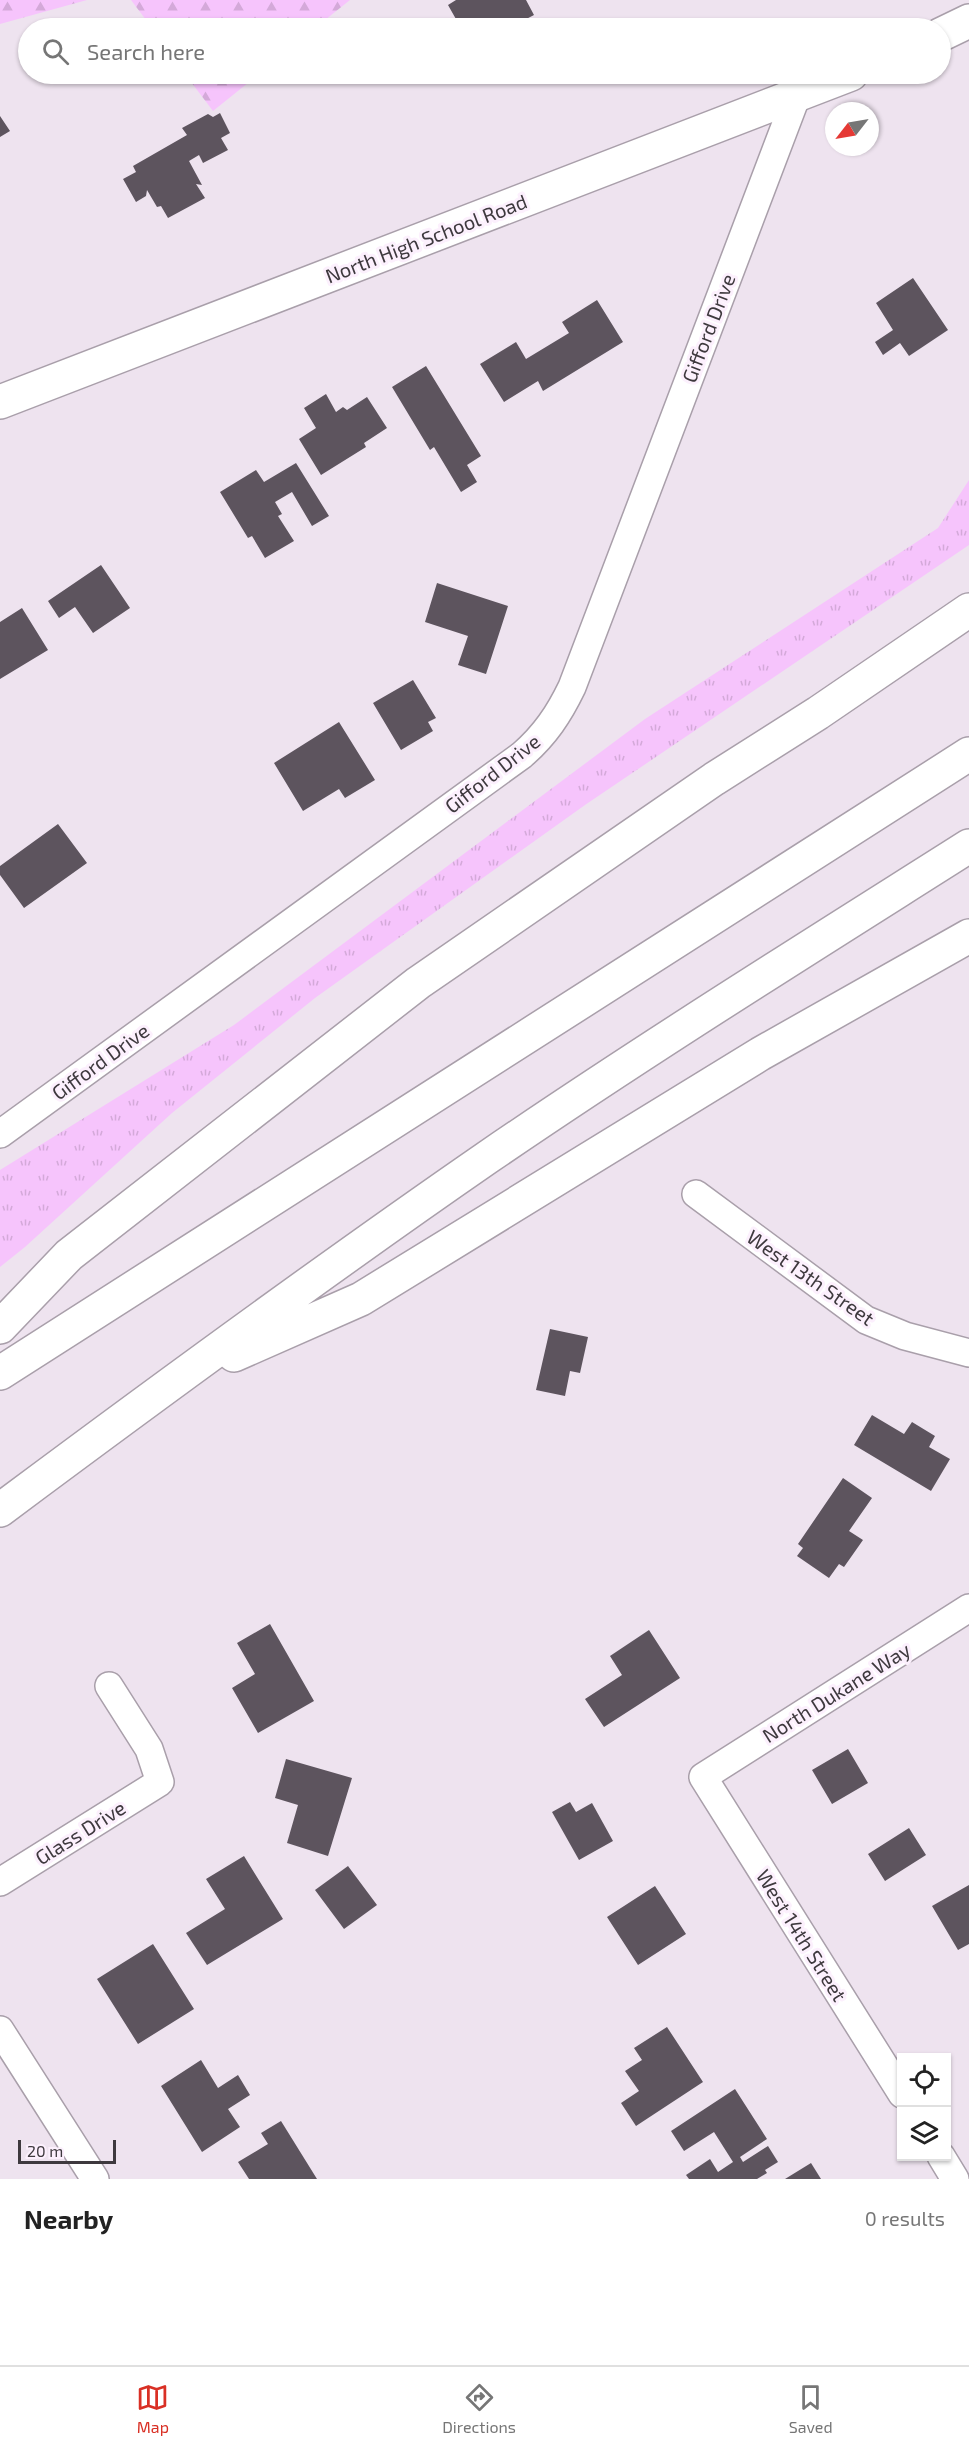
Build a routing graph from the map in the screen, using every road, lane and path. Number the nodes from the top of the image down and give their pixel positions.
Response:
1 (969, 21) edge
2 (951, 30) edge
3 (824, 84) edge
4 (797, 94) junction
5 (0, 402) edge
6 (969, 610) edge
7 (969, 754) edge
8 (969, 846) edge
9 (969, 936) edge
10 (0, 1134) edge
11 (696, 1194) dead end
12 (0, 1328) edge
13 (969, 1353) edge
14 (0, 1373) edge
15 (172, 1382) junction
16 (0, 1510) edge
17 (969, 1608) edge
18 (109, 1686) dead end
19 (703, 1777) joint
20 (0, 1882) edge
21 (0, 2030) edge
22 (897, 2086) edge
23 (944, 2161) edge
24 (95, 2179) edge
25 (955, 2179) edge

1 - 2 main road
3 - 4 main road, North High School Road
4 - 5 main road, North High School Road
4 - 10 street, Gifford Drive
6 - 12 main road
7 - 14 main road
8 - 15 main road
9 - 15 main road
11 - 13 street, West 13th Street
15 - 16 main road
17 - 19 street, North Dukane Way
18 - 20 street, Glass Drive
19 - 22 street, West 14th Street
21 - 24 street
23 - 25 street

